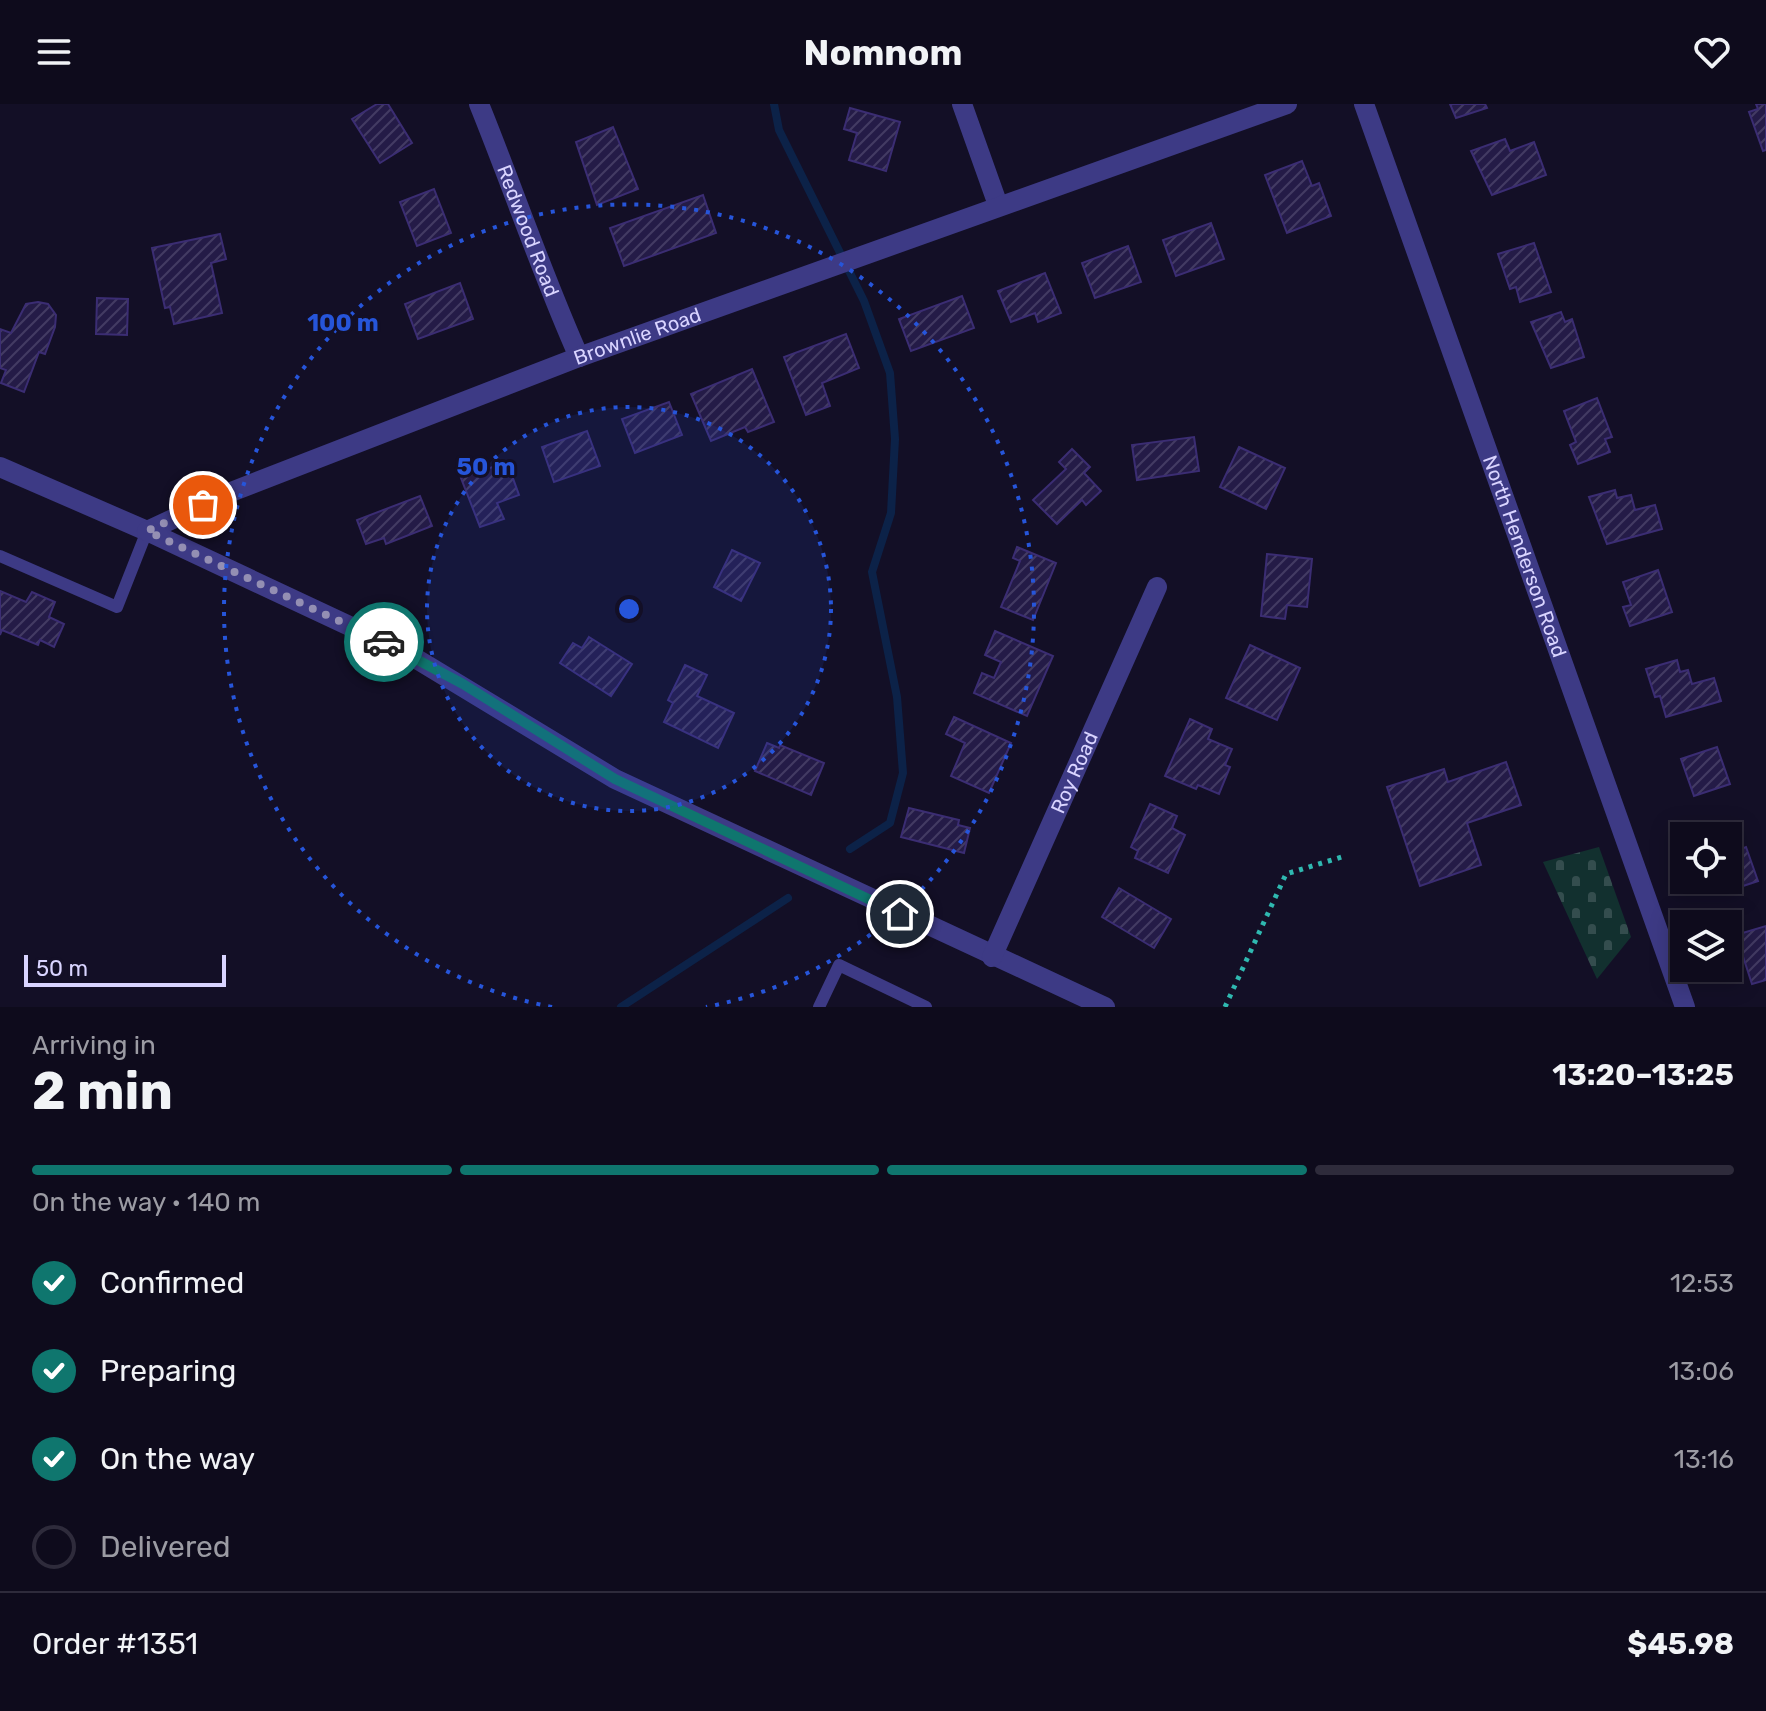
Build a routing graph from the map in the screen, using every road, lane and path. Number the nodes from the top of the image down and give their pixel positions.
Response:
1 (479, 104) edge
2 (962, 104) edge
3 (1287, 104) edge
4 (1364, 104) edge
5 (998, 205) junction
6 (579, 357) junction
7 (0, 467) edge
8 (147, 531) junction
9 (0, 556) edge
10 (1157, 587) dead end
11 (1345, 856) dead end
12 (992, 957) junction
13 (1076, 1001) edge
14 (819, 1007) edge
15 (926, 1007) edge
16 (1105, 1007) edge
17 (1225, 1007) edge
18 (1685, 1007) edge

1 - 6 street, Redwood Road
2 - 5 street
3 - 5 street, Brownlie Road
4 - 18 street, North Henderson Road
5 - 6 street, Brownlie Road
6 - 8 street, Brownlie Road
7 - 8 street
8 - 9 lane
8 - 12 street
10 - 12 street, Roy Road
11 - 17 path
12 - 13 street
13 - 16 street
14 - 15 lane

